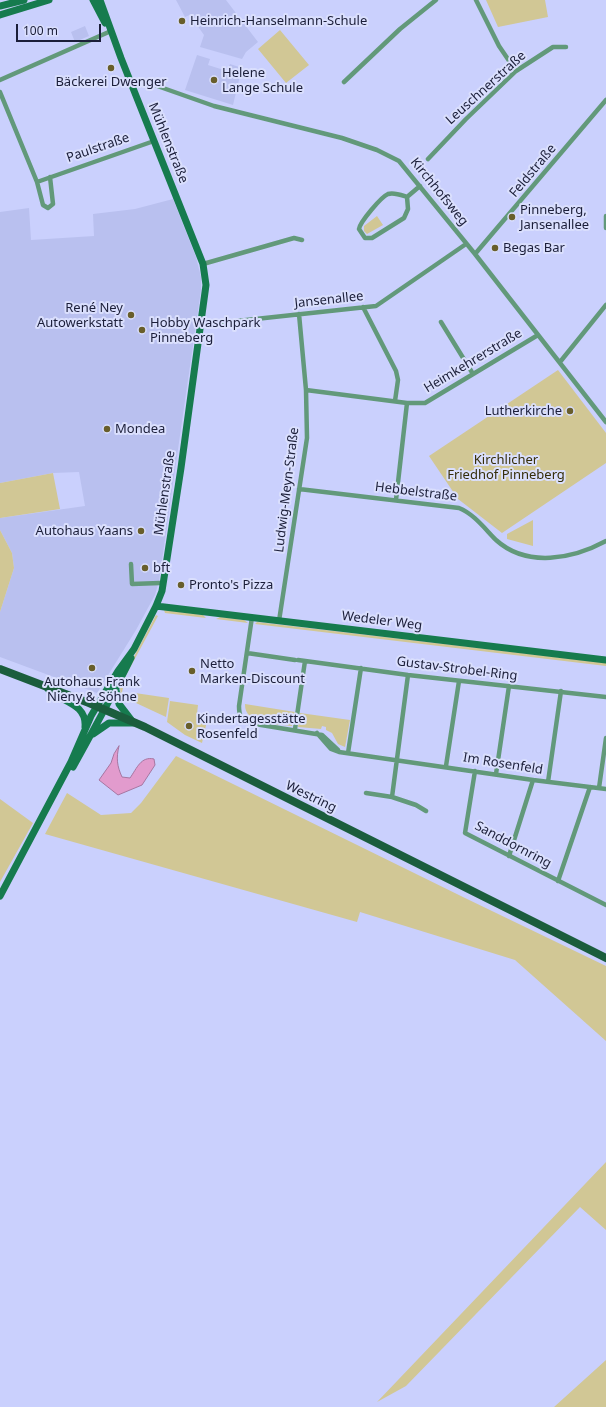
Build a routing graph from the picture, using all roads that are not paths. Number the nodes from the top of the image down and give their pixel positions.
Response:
1 (24, 0) edge
2 (49, 0) edge
3 (93, 0) edge
4 (100, 0) edge
5 (436, 0) edge
6 (476, 0) edge
7 (3, 5) edge
8 (0, 15) edge
9 (111, 31) junction
10 (566, 48) dead end
11 (516, 71) junction
12 (0, 80) edge
13 (130, 81) junction
14 (344, 82) dead end
15 (0, 92) edge
16 (606, 100) edge
17 (154, 141) junction
18 (428, 159) dead end
19 (50, 177) junction
20 (37, 182) junction
21 (420, 186) junction
22 (407, 197) junction
23 (606, 216) edge
24 (606, 228) edge
25 (302, 240) dead end
26 (466, 244) junction
27 (475, 254) junction
28 (203, 264) junction
29 (606, 306) edge
30 (363, 307) junction
31 (299, 314) junction
32 (441, 322) dead end
33 (200, 326) junction
34 (538, 335) junction
35 (560, 362) junction
36 (473, 374) junction
37 (306, 390) junction
38 (395, 401) junction
39 (407, 403) junction
40 (606, 422) edge
41 (300, 489) junction
42 (396, 500) junction
43 (606, 541) edge
44 (131, 564) dead end
45 (160, 583) dead end
46 (156, 606) junction
47 (252, 617) junction
48 (279, 621) junction
49 (134, 649) junction
50 (247, 653) junction
51 (606, 660) edge
52 (305, 661) junction
53 (361, 668) junction
54 (0, 669) edge
55 (408, 675) junction
56 (459, 680) junction
57 (509, 686) junction
58 (48, 689) junction
59 (116, 690) junction
60 (561, 691) junction
61 (606, 697) edge
62 (101, 708) junction
63 (133, 723) junction
64 (85, 729) junction
65 (295, 729) junction
66 (90, 737) junction
67 (606, 738) edge
68 (348, 753) junction
69 (396, 760) junction
70 (446, 766) junction
71 (475, 771) junction
72 (496, 774) junction
73 (533, 780) junction
74 (548, 782) junction
75 (590, 787) junction
76 (599, 788) junction
77 (606, 789) edge
78 (366, 793) dead end
79 (392, 797) junction
80 (50, 802) junction
81 (426, 811) dead end
82 (509, 856) junction
83 (558, 881) junction
84 (0, 896) edge
85 (606, 905) edge
86 (606, 958) edge

1 - 7 main road
2 - 8 main road
3 - 9 main road, Mühlenstraße
4 - 9 main road, Mühlenstraße
5 - 14 street
6 - 11 street
9 - 12 street
9 - 13 main road, Mühlenstraße
10 - 11 street, Leuschnerstraße
11 - 18 street, Leuschnerstraße
13 - 17 main road, Mühlenstraße
13 - 21 street, Kirchhofsweg
15 - 20 street
16 - 27 street, Feldstraße
17 - 19 street, Paulstraße
17 - 28 main road, Mühlenstraße
19 - 20 street, Paulstraße
19 - 20 street
21 - 22 street
21 - 26 street, Kirchhofsweg
22 - 22 street
23 - 24 street
25 - 28 street
26 - 27 street, Kirchhofsweg
26 - 30 street, Jansenallee
27 - 34 street, Kirchhofsweg
28 - 33 main road, Mühlenstraße
29 - 35 street
30 - 31 street, Jansenallee
30 - 38 street
31 - 33 street, Jansenallee
31 - 37 street, Ludwig-Meyn-Straße
32 - 36 street
33 - 46 main road, Mühlenstraße
34 - 35 street, Kirchhofsweg
34 - 36 street, Heimkehrerstraße
35 - 40 street, Kirchhofsweg
36 - 39 street, Heimkehrerstraße
37 - 38 street, Heimkehrerstraße
37 - 41 street, Ludwig-Meyn-Straße
38 - 39 street, Heimkehrerstraße
39 - 42 street
41 - 42 street, Hebbelstraße
41 - 48 street, Ludwig-Meyn-Straße
42 - 43 street, Hebbelstraße
44 - 45 street
46 - 47 main road, Wedeler Weg
46 - 49 main road, Mühlenstraße
47 - 48 main road, Wedeler Weg
47 - 50 street, Im Rosenfeld
48 - 51 main road, Wedeler Weg
49 - 59 main road, Mühlenstraße
49 - 62 main road, Mühlenstraße
50 - 52 street, Gustav-Strobel-Ring
50 - 65 street, Im Rosenfeld
52 - 53 street, Gustav-Strobel-Ring
52 - 65 street
53 - 55 street, Gustav-Strobel-Ring
53 - 68 street
54 - 58 main road, Westring
55 - 56 street, Gustav-Strobel-Ring
55 - 69 street
56 - 57 street, Gustav-Strobel-Ring
56 - 70 street
57 - 60 street, Gustav-Strobel-Ring
57 - 72 street
58 - 62 main road, Westring
58 - 64 main road
59 - 62 main road, Mühlenstraße
59 - 63 main road
60 - 61 street, Gustav-Strobel-Ring
60 - 74 street
62 - 63 main road, Westring
62 - 64 main road, Mühlenstraße
62 - 66 main road, Mühlenstraße
63 - 66 main road
63 - 86 main road, Westring
64 - 80 main road, Mühlenstraße
65 - 68 street, Im Rosenfeld
66 - 80 main road, Mühlenstraße
67 - 76 street
68 - 69 street, Im Rosenfeld
69 - 70 street, Im Rosenfeld
69 - 79 street
70 - 71 street, Im Rosenfeld
71 - 72 street, Im Rosenfeld
71 - 82 street, Sanddornring
72 - 73 street, Im Rosenfeld
73 - 74 street, Im Rosenfeld
73 - 82 street
74 - 75 street, Im Rosenfeld
75 - 76 street, Im Rosenfeld
75 - 83 street
76 - 77 street, Im Rosenfeld
78 - 79 street
79 - 81 street
80 - 84 main road, Mühlenstraße
82 - 83 street, Sanddornring
83 - 85 street, Sanddornring

